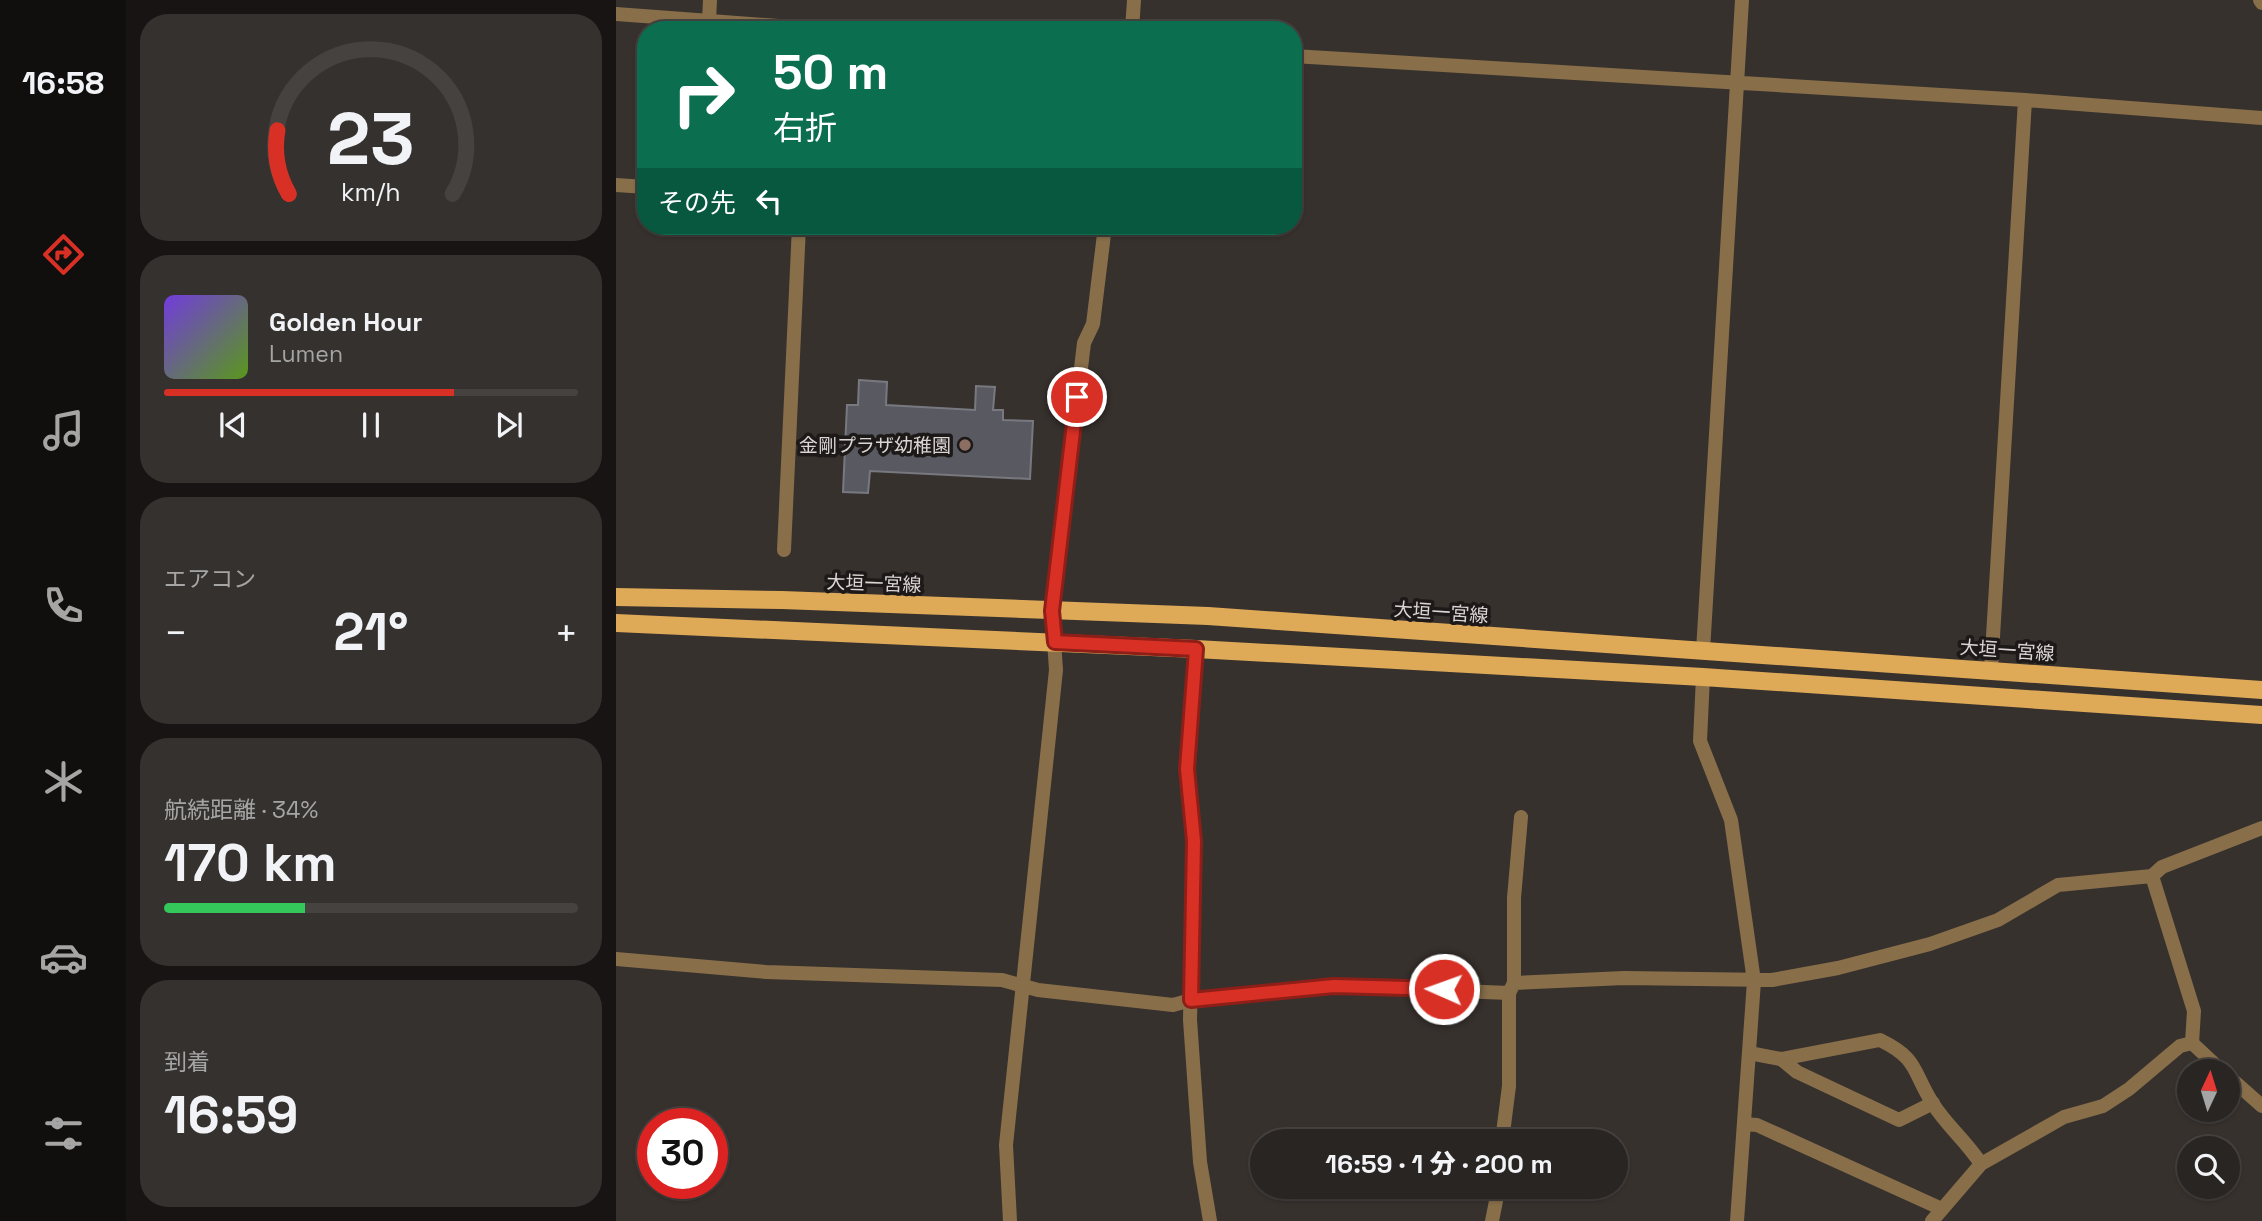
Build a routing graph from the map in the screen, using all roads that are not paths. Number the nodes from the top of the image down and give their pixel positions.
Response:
1 (710, 0) edge
2 (1134, 0) edge
3 (1742, 0) edge
4 (616, 14) edge
5 (675, 21) edge
6 (709, 21) edge
7 (1133, 21) edge
8 (1302, 58) edge
9 (1739, 83) junction
10 (2025, 100) junction
11 (2262, 118) edge
12 (616, 185) edge
13 (637, 186) edge
14 (799, 235) edge
15 (1104, 235) edge
16 (784, 550) dead end
17 (616, 597) edge
18 (1052, 611) junction
19 (616, 624) edge
20 (1055, 642) junction
21 (1196, 649) junction
22 (1703, 651) junction
23 (1991, 670) junction
24 (1703, 677) junction
25 (2262, 690) edge
26 (2262, 715) edge
27 (1521, 817) dead end
28 (2262, 828) edge
29 (2152, 876) junction
30 (616, 959) edge
31 (1754, 981) junction
32 (1022, 984) junction
33 (1511, 988) junction
34 (1191, 1000) junction
35 (2192, 1043) junction
36 (1749, 1054) junction
37 (1781, 1059) junction
38 (2209, 1059) edge
39 (2240, 1087) edge
40 (1933, 1104) junction
41 (2262, 1106) edge
42 (1744, 1124) junction
43 (1504, 1129) edge
44 (1981, 1164) junction
45 (1496, 1199) edge
46 (1942, 1209) junction
47 (1010, 1221) edge
48 (1210, 1221) edge
49 (1492, 1221) edge
50 (1737, 1221) edge
51 (1932, 1221) edge

1 - 6 street
2 - 7 street
3 - 9 street
4 - 5 street
8 - 9 street
9 - 10 street
9 - 22 street
10 - 11 street
10 - 23 street
12 - 13 street
14 - 16 street
15 - 18 street
17 - 18 main road, 大垣一宮線
18 - 20 street
18 - 22 main road, 大垣一宮線
19 - 20 main road
20 - 21 main road
20 - 32 street
21 - 24 main road
21 - 34 street
22 - 23 main road, 大垣一宮線
23 - 25 main road, 大垣一宮線
24 - 26 main road
24 - 31 street
27 - 33 street
28 - 29 street
29 - 31 street
29 - 35 street
30 - 32 street
31 - 33 street
31 - 36 street
32 - 34 street
32 - 47 street
33 - 34 street
33 - 43 street
34 - 48 street
35 - 38 street
35 - 44 street
36 - 37 street
36 - 42 street
37 - 40 street
37 - 40 street
39 - 41 street
40 - 44 street
42 - 46 street
42 - 50 street
44 - 46 street
45 - 49 street
46 - 51 street

